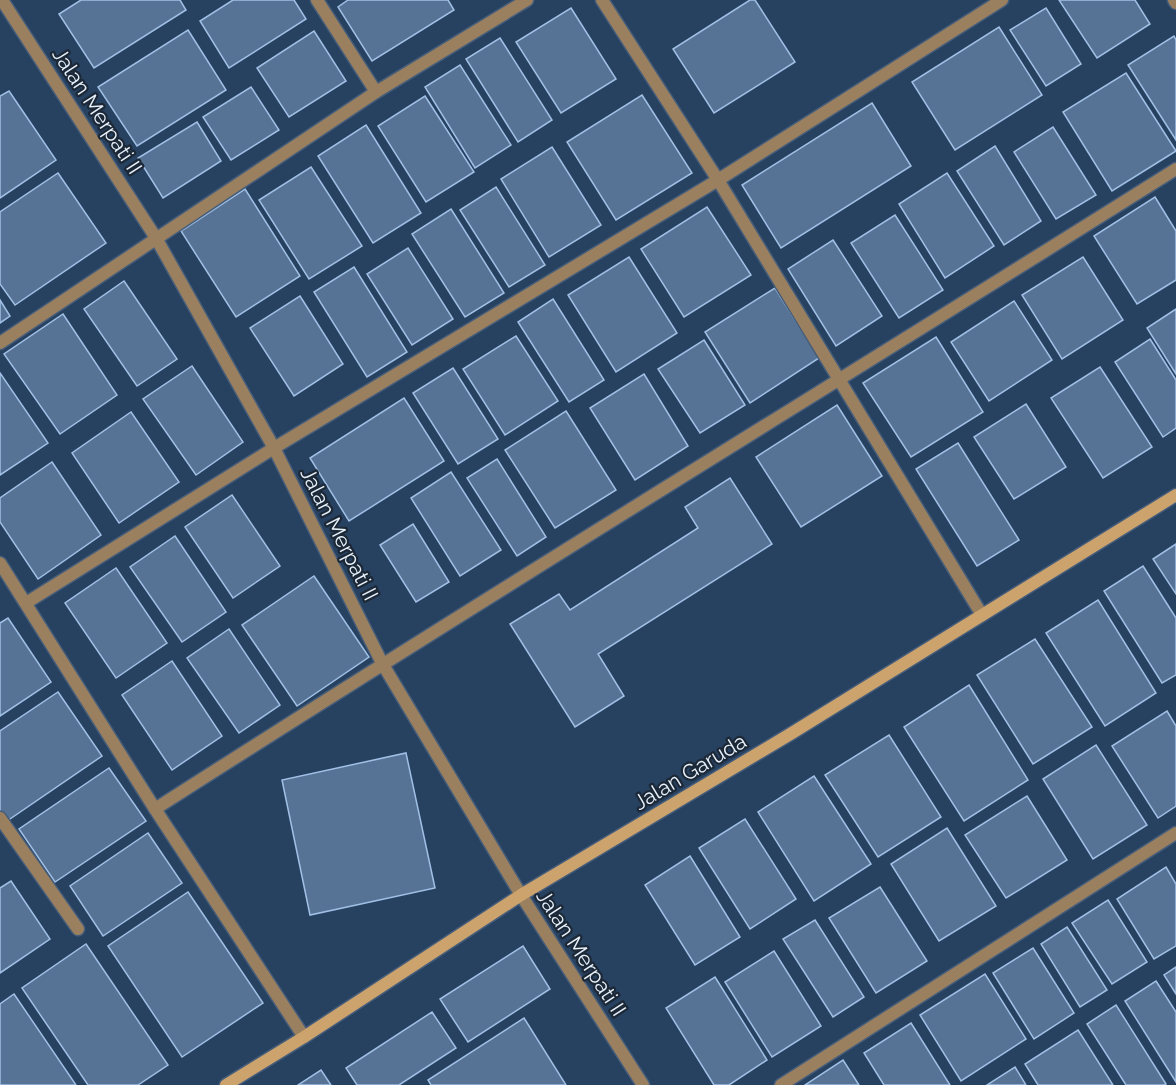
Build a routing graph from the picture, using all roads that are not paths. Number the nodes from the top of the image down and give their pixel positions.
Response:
1 (2, 0) edge
2 (317, 0) edge
3 (527, 0) edge
4 (602, 0) edge
5 (1002, 0) edge
6 (376, 92) junction
7 (1176, 169) edge
8 (718, 180) junction
9 (156, 238) junction
10 (0, 343) edge
11 (841, 380) junction
12 (274, 448) junction
13 (1176, 495) edge
14 (0, 563) edge
15 (26, 603) junction
16 (982, 615) junction
17 (382, 663) junction
18 (155, 809) junction
19 (0, 818) edge
20 (1176, 833) edge
21 (521, 895) junction
22 (78, 929) dead end
23 (304, 1037) junction
24 (226, 1085) edge
25 (643, 1085) edge
26 (781, 1085) edge

1 - 9 street, Jalan Merpati II
2 - 6 street
3 - 6 street
4 - 8 street
5 - 8 street
6 - 9 street
7 - 11 street
8 - 11 street
8 - 12 street
9 - 10 street
9 - 12 street, Jalan Merpati II
11 - 16 street
11 - 17 street
12 - 15 street
12 - 17 street, Jalan Merpati II
13 - 16 street, Jalan Garuda
14 - 15 street
15 - 18 street
16 - 21 street, Jalan Garuda
17 - 18 street
17 - 21 street, Jalan Merpati II
18 - 23 street
19 - 22 street
20 - 26 street
21 - 23 street, Jalan Garuda
21 - 25 street, Jalan Merpati II
23 - 24 street, Jalan Garuda

